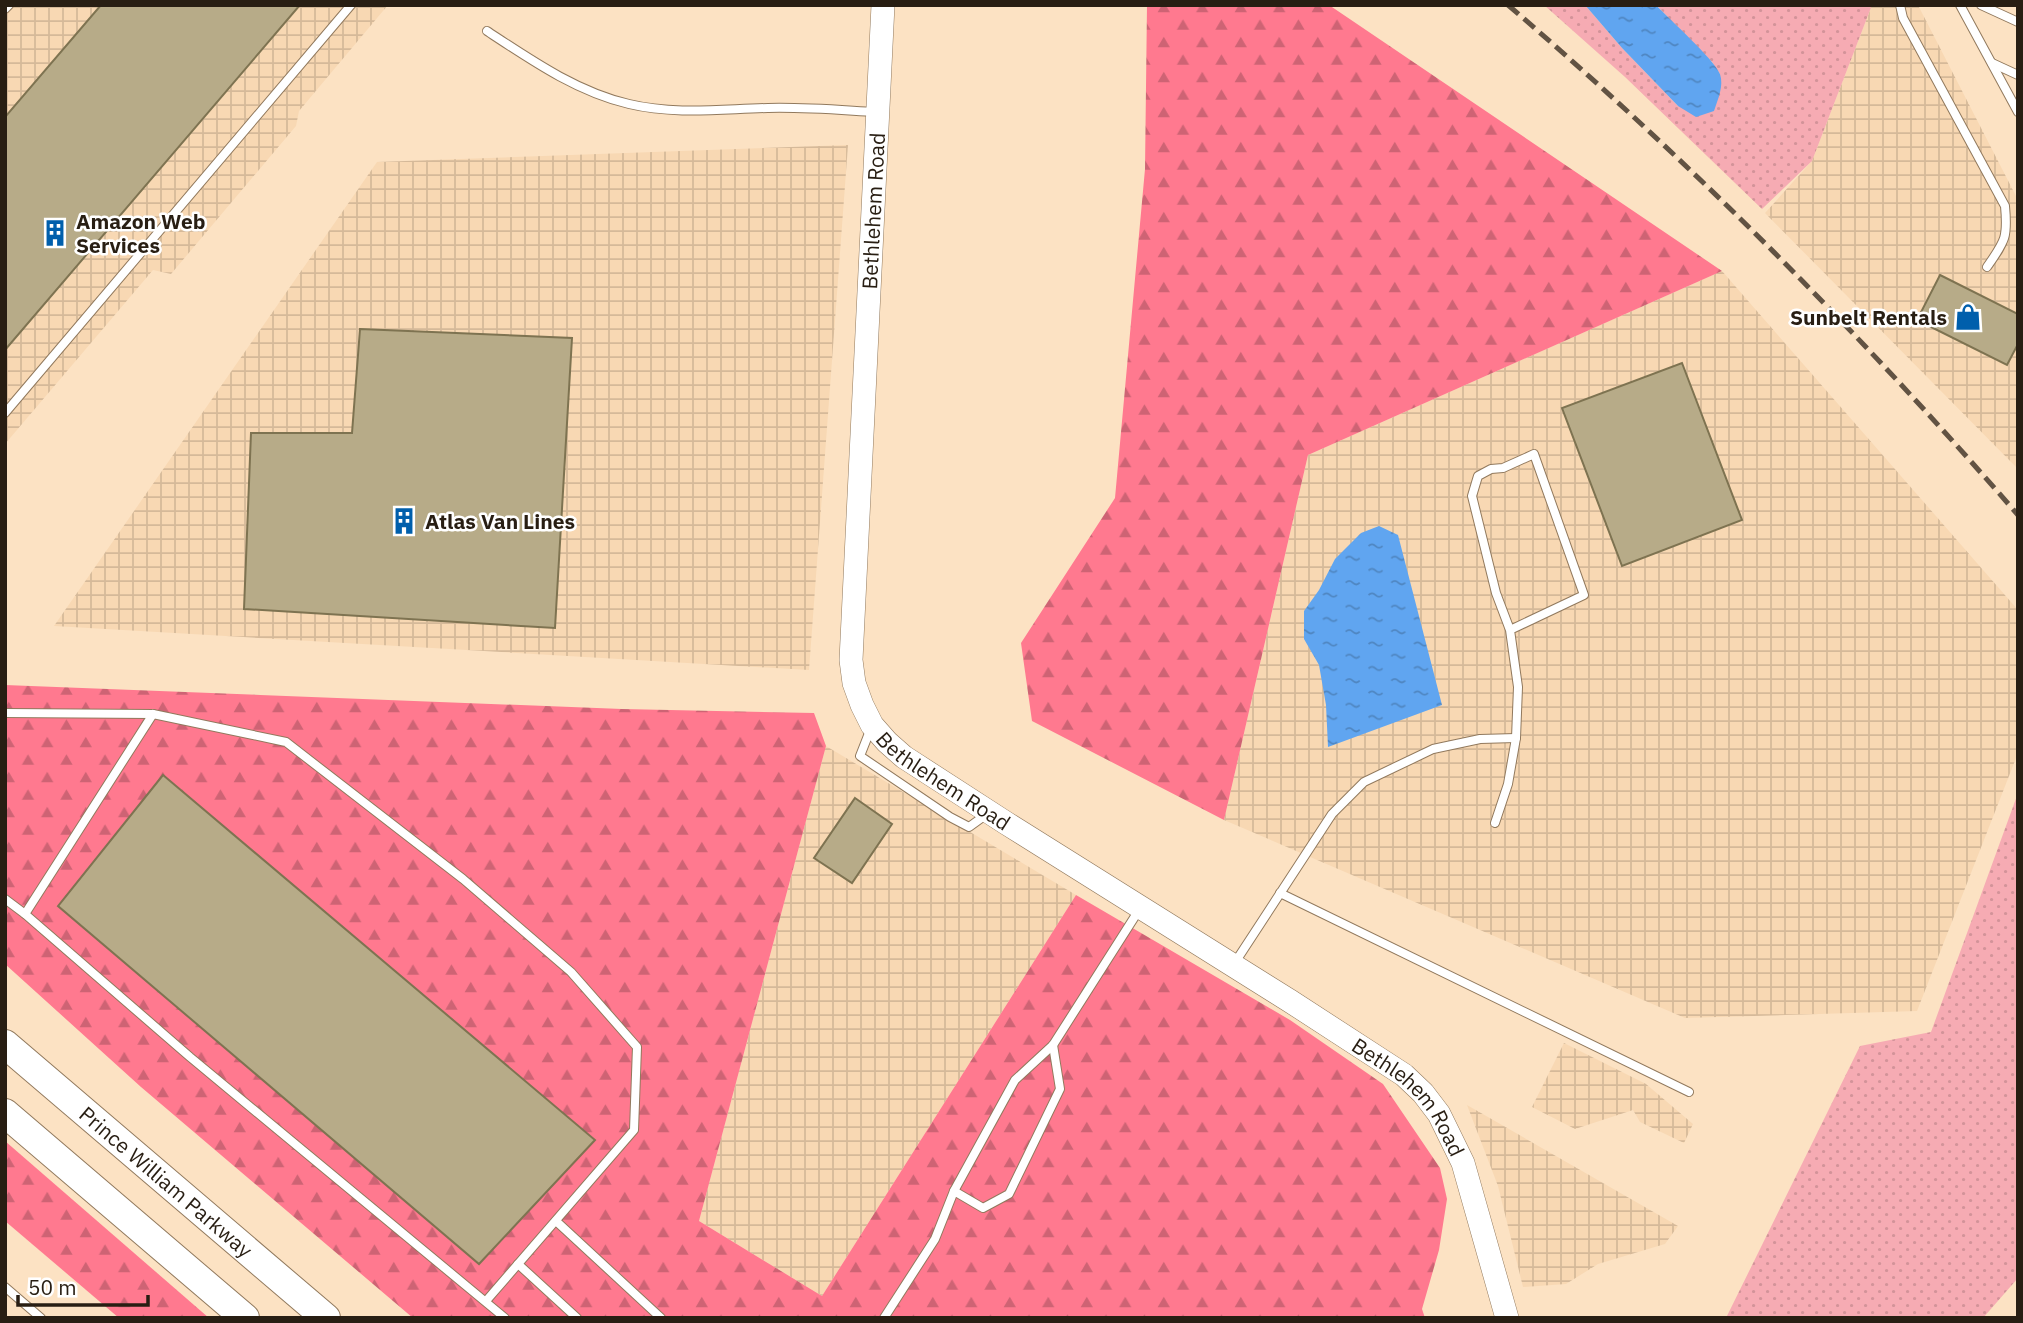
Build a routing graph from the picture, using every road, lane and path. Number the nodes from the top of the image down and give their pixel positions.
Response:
1 (9, 5) edge
2 (351, 5) edge
3 (883, 5) edge
4 (1899, 5) edge
5 (1960, 5) edge
6 (1981, 5) edge
7 (5, 9) edge
8 (2018, 22) edge
9 (487, 30) dead end
10 (1991, 63) junction
11 (2018, 75) edge
12 (878, 112) junction
13 (2018, 112) edge
14 (1987, 267) dead end
15 (5, 413) edge
16 (1510, 629) junction
17 (5, 713) edge
18 (153, 714) junction
19 (1516, 738) junction
20 (1495, 823) dead end
21 (1280, 893) junction
22 (5, 899) edge
23 (1140, 907) junction
24 (25, 914) junction
25 (1234, 965) junction
26 (5, 1044) edge
27 (1053, 1045) junction
28 (1689, 1091) dead end
29 (5, 1113) edge
30 (954, 1191) junction
31 (556, 1222) junction
32 (518, 1264) junction
33 (5, 1287) edge
34 (485, 1301) junction
35 (41, 1318) edge
36 (245, 1318) edge
37 (326, 1318) edge
38 (505, 1318) edge
39 (577, 1318) edge
40 (661, 1318) edge
41 (884, 1318) edge
42 (1507, 1318) edge

1 - 7 lane
2 - 15 lane
3 - 12 street, Bethlehem Road
4 - 14 lane
5 - 10 lane
6 - 8 lane
9 - 12 lane
10 - 11 lane
10 - 13 lane
12 - 23 street, Bethlehem Road
16 - 16 lane
16 - 19 lane
17 - 18 lane
18 - 24 lane
18 - 31 lane
19 - 20 lane
19 - 21 lane
21 - 25 lane
21 - 28 lane
22 - 24 lane
23 - 25 street, Bethlehem Road
23 - 27 lane
24 - 34 lane
25 - 42 street, Bethlehem Road
26 - 37 highway, Prince William Parkway
27 - 30 lane
27 - 30 lane
29 - 36 highway
30 - 41 lane
31 - 32 lane
31 - 40 lane
32 - 34 lane
32 - 39 lane
33 - 35 lane
34 - 38 lane

